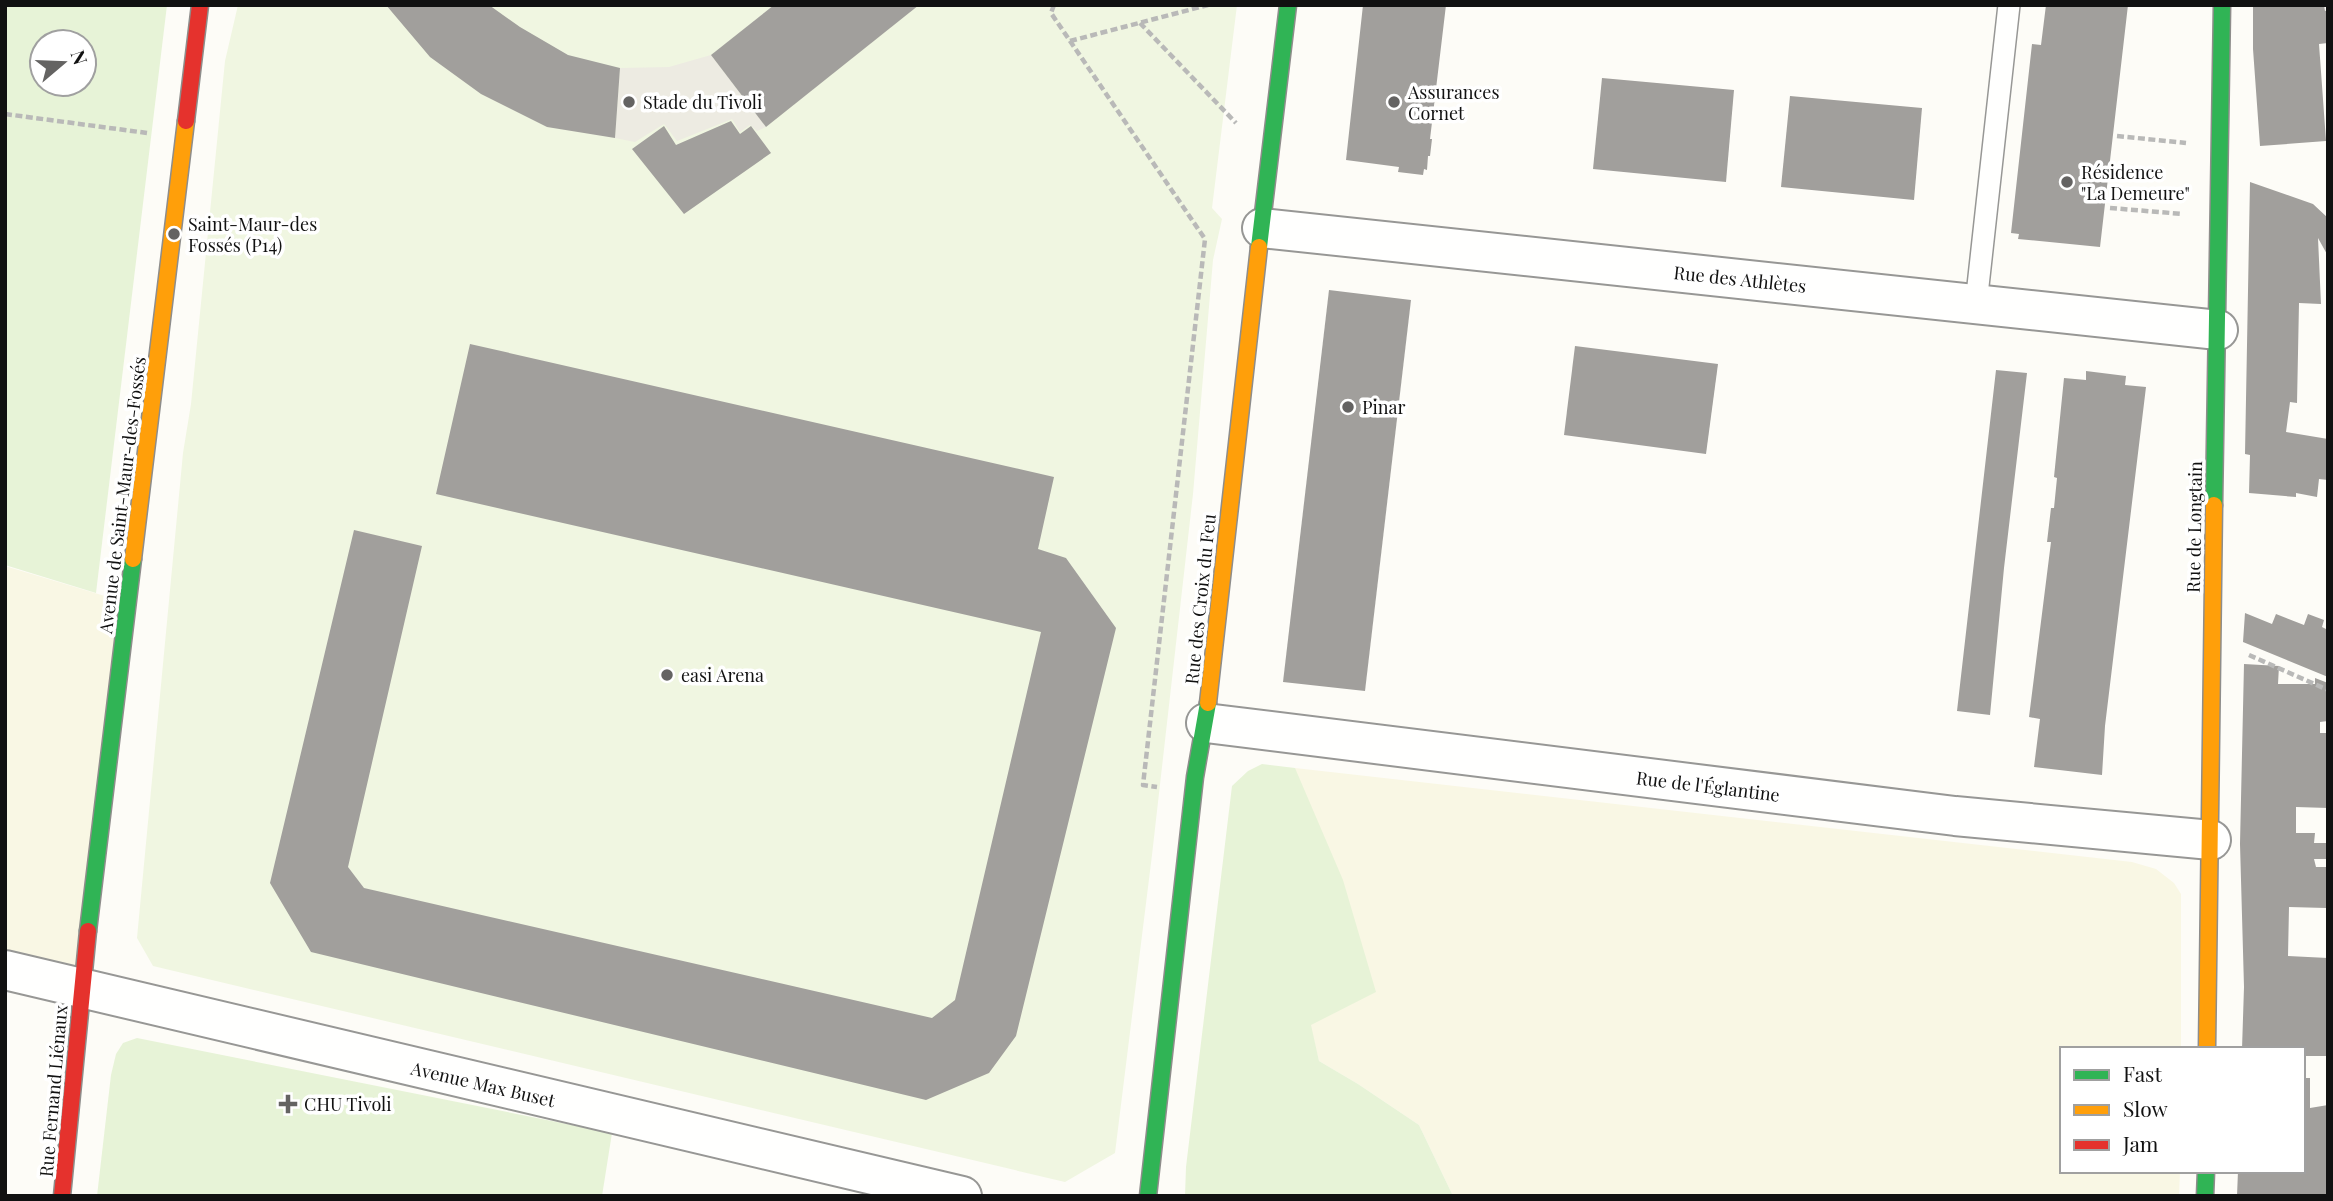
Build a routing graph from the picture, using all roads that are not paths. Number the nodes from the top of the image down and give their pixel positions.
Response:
1 (200, 5) edge
2 (1288, 5) edge
3 (2009, 5) edge
4 (2222, 5) edge
5 (1262, 228) junction
6 (1976, 304) junction
7 (2218, 330) junction
8 (1206, 723) junction
9 (2211, 841) junction
10 (5, 970) edge
11 (82, 989) junction
12 (2207, 1047) edge
13 (2206, 1173) edge
14 (62, 1196) edge
15 (962, 1196) edge
16 (1148, 1196) edge
17 (2205, 1196) edge

1 - 11 street, Avenue de Saint-Maur-des-Fossés
2 - 5 street, Rue des Croix du Feu
3 - 6 lane
4 - 7 street, Rue de Longtain
5 - 6 street, Rue des Athlètes
5 - 8 street, Rue des Croix du Feu
6 - 7 street, Rue des Athlètes
7 - 9 street, Rue de Longtain
8 - 9 street, Rue de l'Églantine
8 - 16 street, Rue des Croix du Feu
9 - 12 street, Rue de Longtain
10 - 11 street, Avenue Max Buset
11 - 14 street, Rue Fernand Liénaux
11 - 15 street, Avenue Max Buset
13 - 17 street

